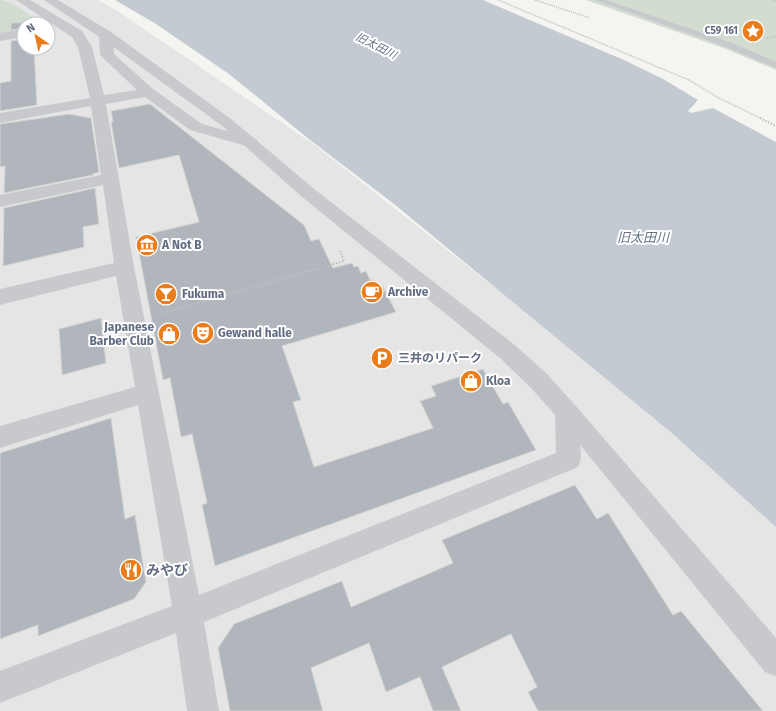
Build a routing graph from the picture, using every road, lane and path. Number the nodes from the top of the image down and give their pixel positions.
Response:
1 (22, 0) edge
2 (50, 0) edge
3 (498, 0) edge
4 (599, 0) edge
5 (773, 0) edge
6 (776, 2) edge
7 (42, 16) edge
8 (56, 27) edge
9 (16, 34) edge
10 (106, 35) junction
11 (0, 37) edge
12 (776, 64) edge
13 (148, 92) junction
14 (98, 100) junction
15 (0, 118) edge
16 (776, 126) edge
17 (250, 142) junction
18 (110, 178) junction
19 (0, 201) edge
20 (325, 206) junction
21 (124, 267) junction
22 (0, 297) edge
23 (134, 320) junction
24 (147, 393) junction
25 (567, 412) junction
26 (0, 437) edge
27 (188, 614) junction
28 (776, 661) edge
29 (0, 687) edge
30 (203, 711) edge

1 - 7 street
2 - 10 street
3 - 16 path
4 - 12 lane
5 - 6 path
8 - 14 street
9 - 11 street
10 - 13 street
10 - 17 street
13 - 14 street
13 - 17 street
14 - 15 street
14 - 18 street
17 - 20 street
18 - 19 street
18 - 21 street
20 - 23 path
20 - 25 street
21 - 22 street
21 - 23 street
23 - 24 street
24 - 26 street
24 - 27 street
25 - 27 street
25 - 28 street
27 - 29 street
27 - 30 street

